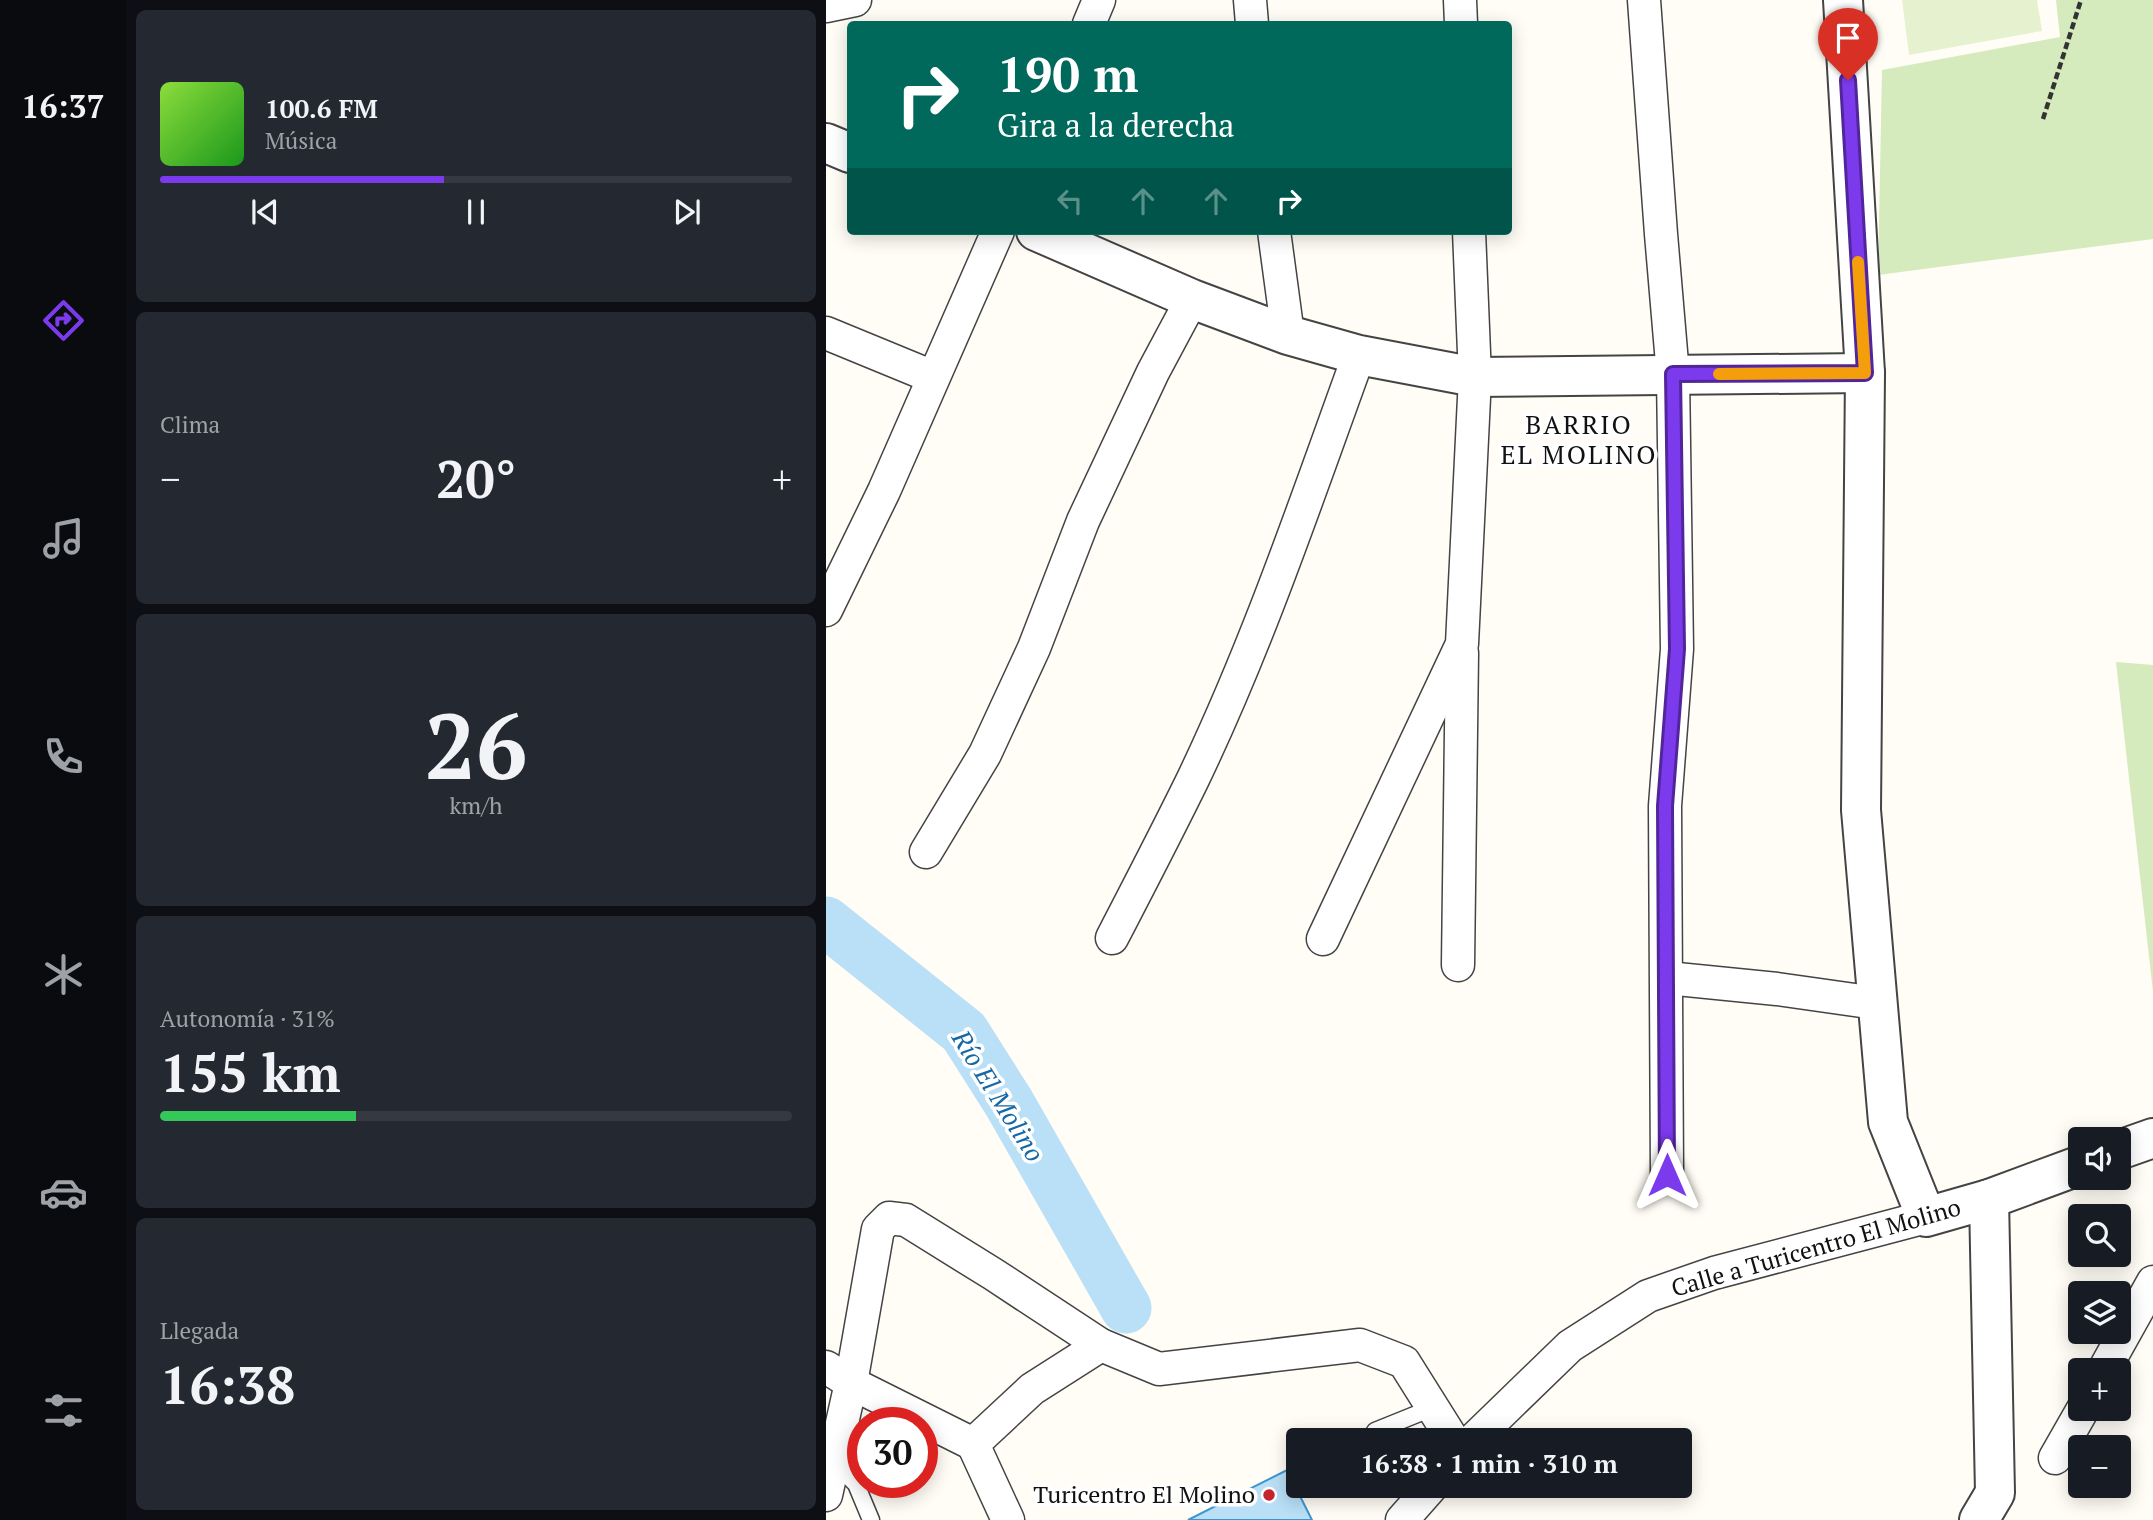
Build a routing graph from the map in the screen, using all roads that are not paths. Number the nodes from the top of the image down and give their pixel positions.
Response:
1 (856, 0) edge
2 (1099, 0) edge
3 (1250, 0) edge
4 (1460, 0) edge
5 (1644, 0) edge
6 (1843, 0) edge
7 (826, 6) edge
8 (1090, 21) edge
9 (1252, 21) edge
10 (1461, 21) edge
11 (826, 143) edge
12 (847, 152) edge
13 (996, 235) edge
14 (1045, 235) edge
15 (1275, 235) edge
16 (1469, 235) edge
17 (1192, 299) junction
18 (826, 333) edge
19 (1288, 335) junction
20 (1359, 355) junction
21 (1865, 373) junction
22 (1673, 374) junction
23 (933, 377) junction
24 (1475, 377) junction
25 (826, 610) edge
26 (1462, 644) junction
27 (926, 852) dead end
28 (1112, 938) dead end
29 (1323, 939) dead end
30 (1458, 965) dead end
31 (1667, 978) junction
32 (1876, 1003) junction
33 (2153, 1138) edge
34 (2131, 1146) edge
35 (2068, 1170) edge
36 (1667, 1175) dead end
37 (1989, 1199) junction
38 (1926, 1217) junction
39 (2153, 1282) edge
40 (1101, 1345) junction
41 (2111, 1358) edge
42 (838, 1375) edge
43 (1432, 1408) junction
44 (2076, 1421) edge
45 (1382, 1428) edge
46 (1445, 1428) edge
47 (1485, 1428) edge
48 (973, 1444) junction
49 (2055, 1458) dead end
50 (833, 1461) junction
51 (826, 1495) edge
52 (1421, 1498) edge
53 (1991, 1511) edge
54 (871, 1520) edge
55 (1007, 1520) edge
56 (1402, 1520) edge

1 - 7 street
2 - 8 street
3 - 9 street
4 - 10 street
5 - 22 street
6 - 21 street
11 - 12 street
13 - 23 street
14 - 17 street
15 - 19 street
16 - 24 street
17 - 19 street
17 - 27 street
18 - 23 street
19 - 20 street
20 - 24 street
20 - 28 street
21 - 22 street
21 - 32 street
22 - 24 street
22 - 31 street
23 - 25 street
24 - 26 street
26 - 29 street
26 - 30 street
31 - 32 street
31 - 36 street
32 - 38 street
33 - 34 street
35 - 37 street, Calle a Turicentro El Molino
37 - 38 street, Calle a Turicentro El Molino
37 - 53 street
38 - 47 street, Calle a Turicentro El Molino
39 - 41 street
40 - 42 street
40 - 43 street
40 - 48 street
42 - 48 street
42 - 50 street
43 - 45 lane
43 - 46 street
44 - 49 street
48 - 55 street
50 - 51 street
50 - 54 lane
52 - 56 street

